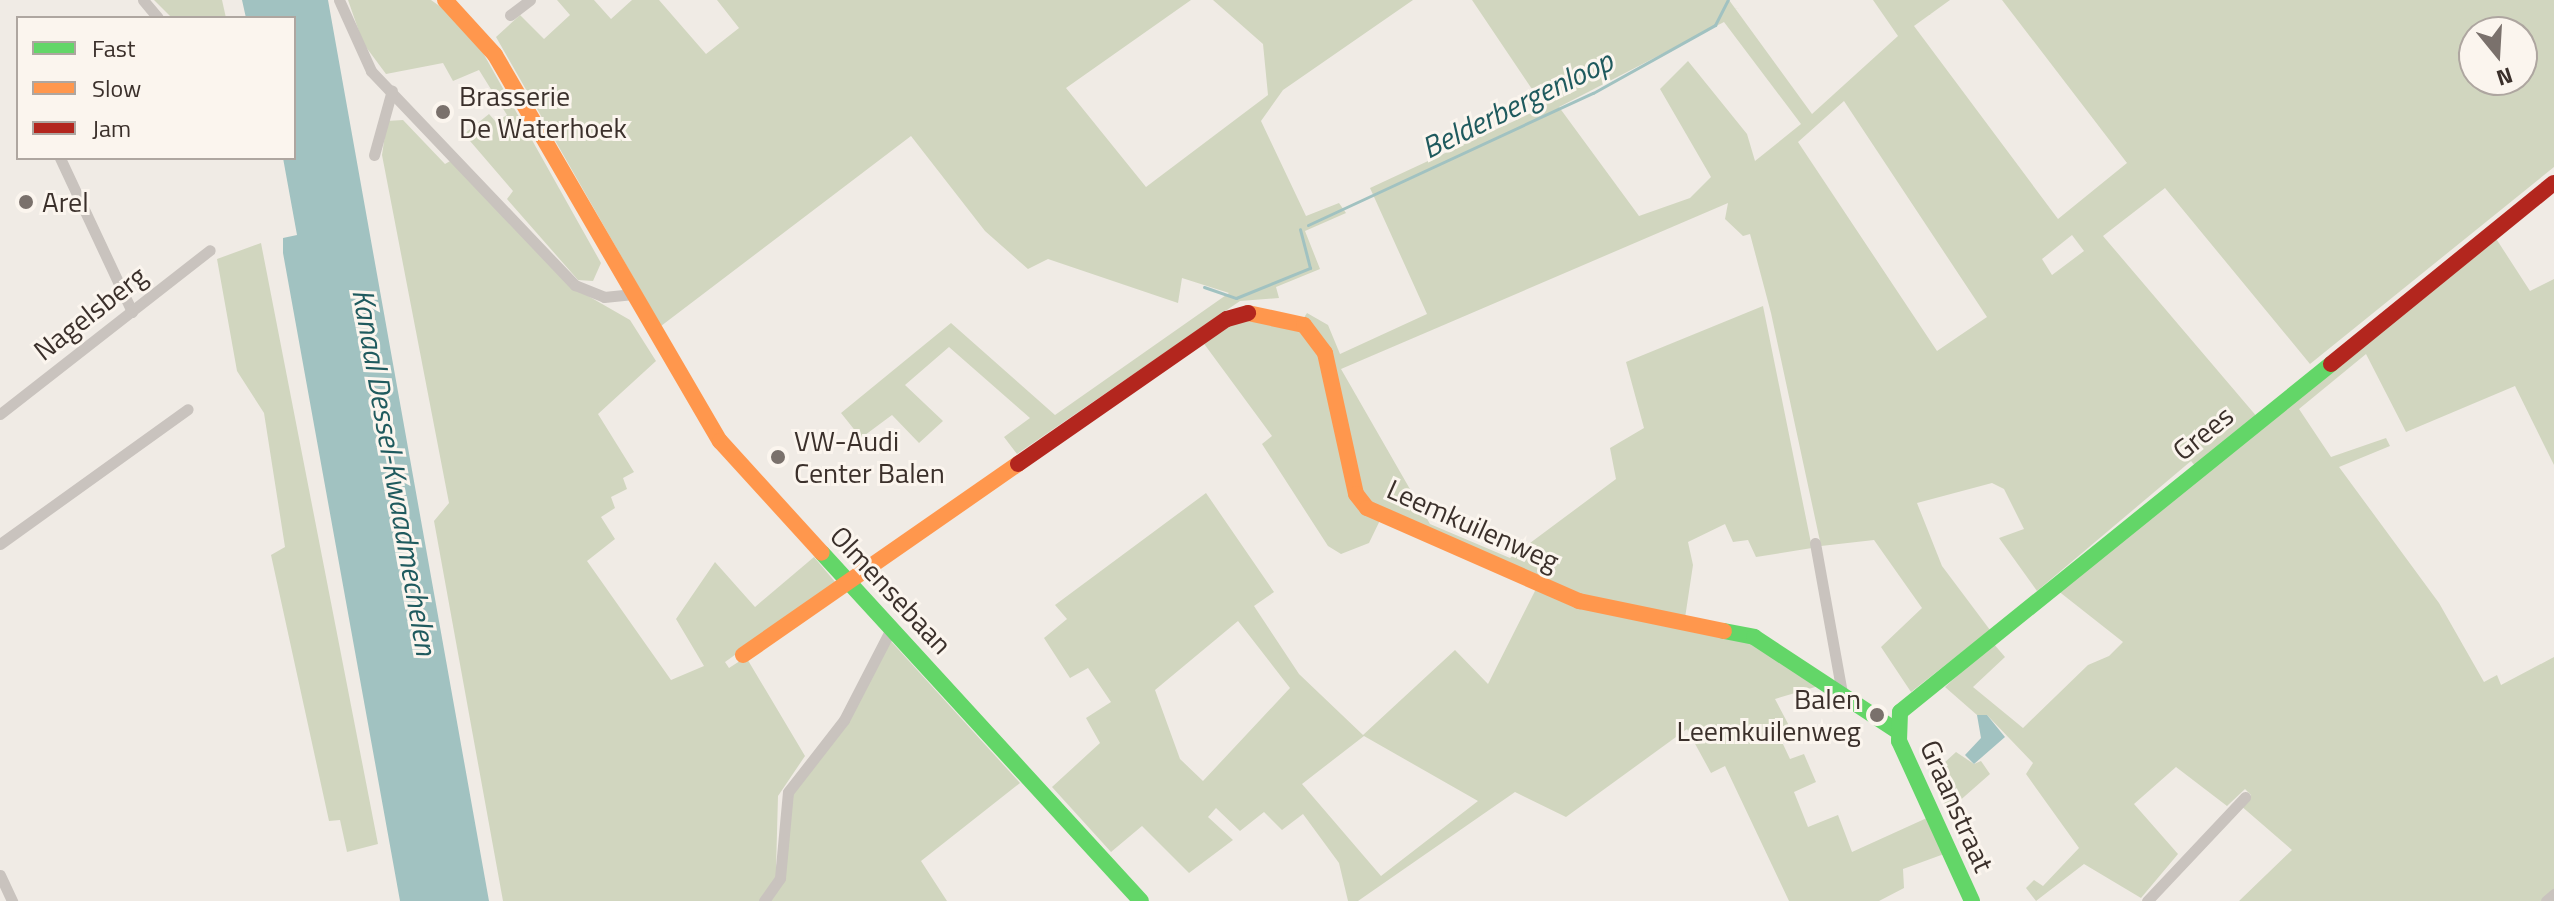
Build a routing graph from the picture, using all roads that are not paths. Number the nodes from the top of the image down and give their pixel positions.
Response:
1 (143, 0) edge
2 (339, 0) edge
3 (530, 0) edge
4 (451, 1) edge
5 (510, 15) dead end
6 (156, 16) edge
7 (392, 90) junction
8 (374, 155) dead end
9 (61, 160) edge
10 (2554, 183) edge
11 (210, 250) dead end
12 (631, 294) junction
13 (132, 312) junction
14 (188, 409) dead end
15 (0, 414) edge
16 (1815, 543) dead end
17 (0, 544) edge
18 (848, 582) junction
19 (891, 629) junction
20 (743, 655) dead end
21 (1842, 693) junction
22 (1897, 731) junction
23 (2245, 797) dead end
24 (0, 875) edge
25 (2554, 894) edge
26 (12, 901) edge
27 (764, 901) edge
28 (1141, 901) edge
29 (1972, 901) edge
30 (2147, 901) edge
31 (2546, 901) edge

1 - 6 street
2 - 7 street
3 - 5 street
4 - 12 street, Olmensebaan
7 - 8 street
7 - 12 street
9 - 13 street
10 - 22 street, Grees
11 - 13 street, Nagelsberg
12 - 18 street, Olmensebaan
13 - 15 street, Nagelsberg
14 - 17 street
16 - 21 street
18 - 19 street, Olmensebaan
18 - 20 street, Leemkuilenweg
18 - 21 street, Leemkuilenweg
19 - 27 street
19 - 28 street, Olmensebaan
21 - 22 street, Leemkuilenweg
22 - 29 street, Graanstraat
23 - 30 street
24 - 26 street
25 - 31 street

